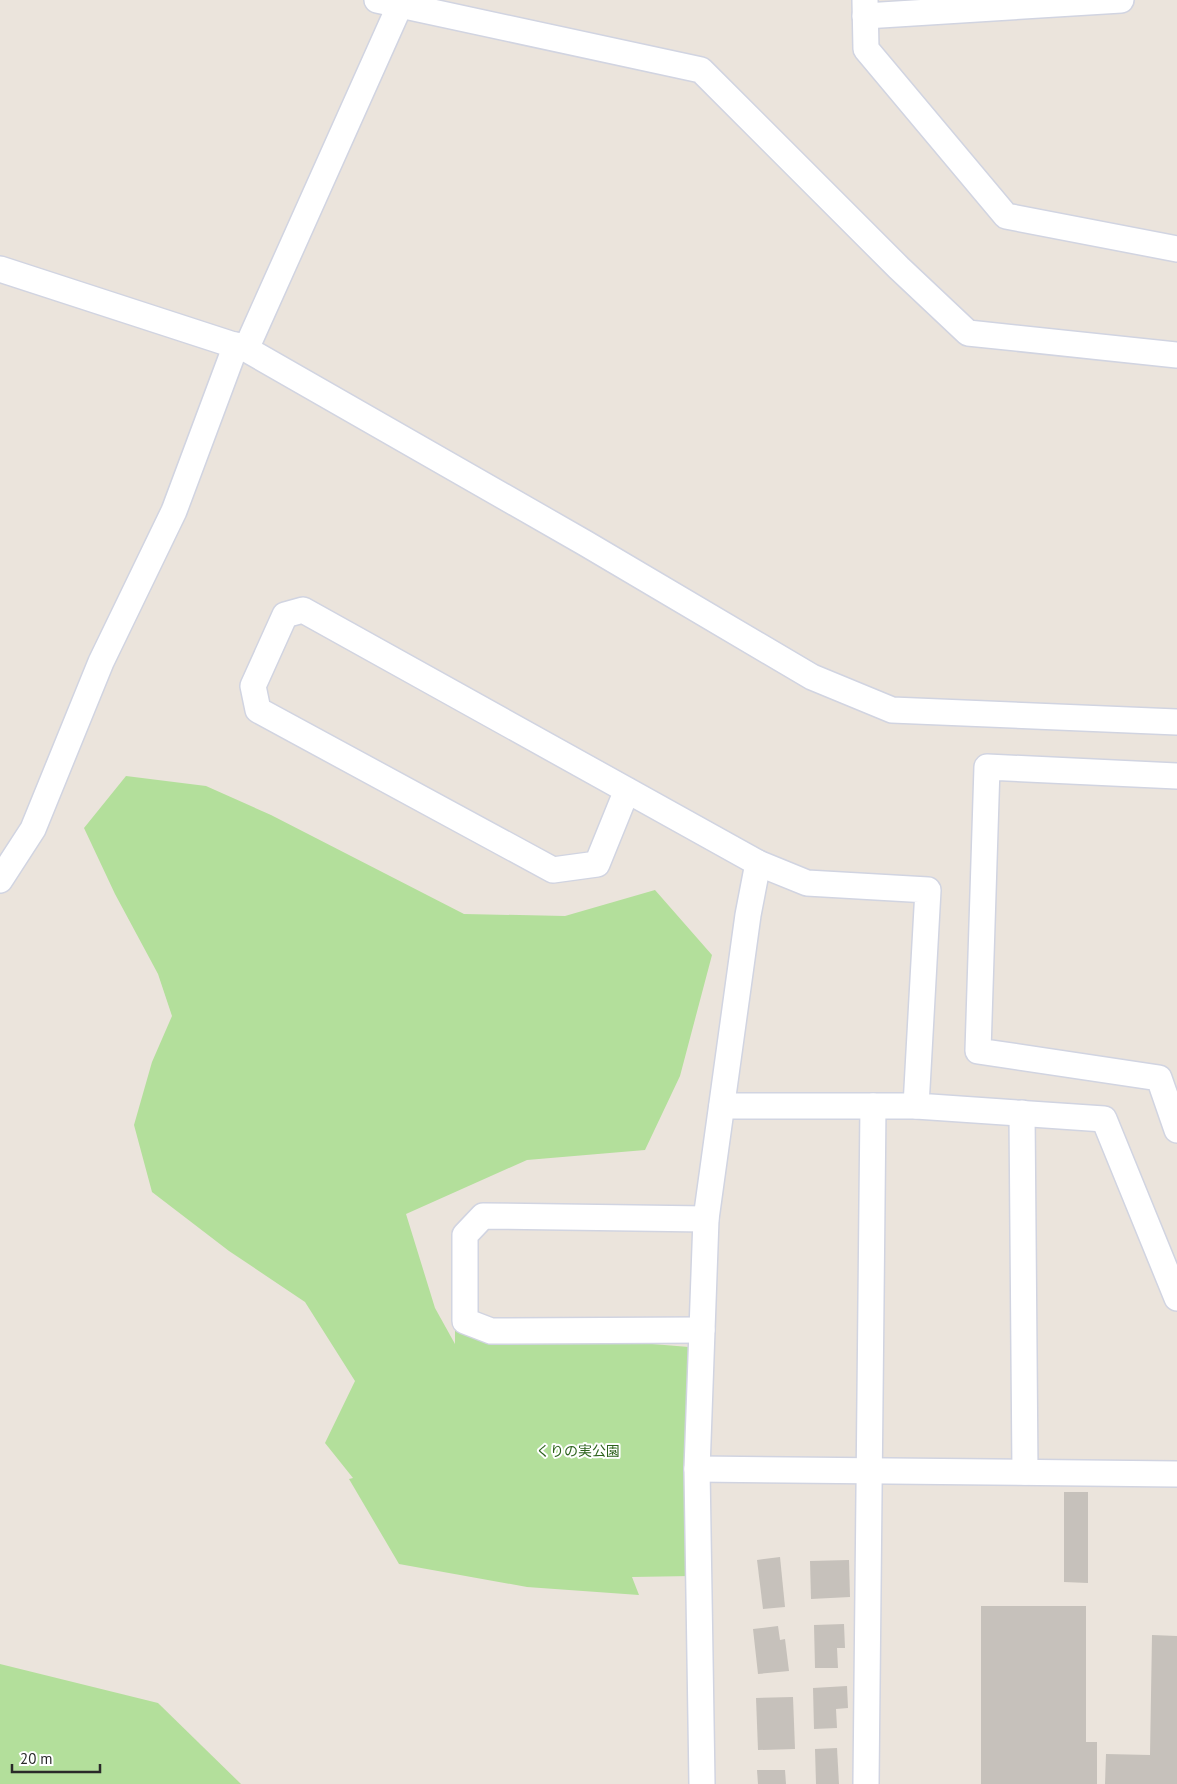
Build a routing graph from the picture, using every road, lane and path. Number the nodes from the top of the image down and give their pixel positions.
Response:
1 (1121, 0) edge
2 (389, 3) edge
3 (865, 8) edge
4 (1177, 249) edge
5 (0, 269) edge
6 (241, 347) junction
7 (1177, 355) edge
8 (1177, 722) edge
9 (1177, 776) edge
10 (626, 790) junction
11 (758, 863) junction
12 (0, 880) edge
13 (722, 1106) junction
14 (873, 1106) junction
15 (916, 1106) junction
16 (1022, 1113) junction
17 (1177, 1130) edge
18 (706, 1219) junction
19 (1177, 1298) edge
20 (702, 1330) junction
21 (697, 1469) junction
22 (870, 1470) junction
23 (1025, 1472) junction
24 (1177, 1474) edge
25 (702, 1784) edge
26 (866, 1784) edge

1 - 3 street
2 - 6 street
2 - 7 street
3 - 4 street
5 - 6 street
6 - 8 street
6 - 12 street
9 - 17 street
10 - 10 street
10 - 11 street
11 - 13 street
11 - 15 street
13 - 14 street
13 - 18 street
14 - 15 street
14 - 22 street
15 - 16 street
16 - 19 street
16 - 23 street
18 - 20 street
18 - 20 street
20 - 21 street
21 - 22 street
21 - 25 street
22 - 23 street
22 - 26 street
23 - 24 street

